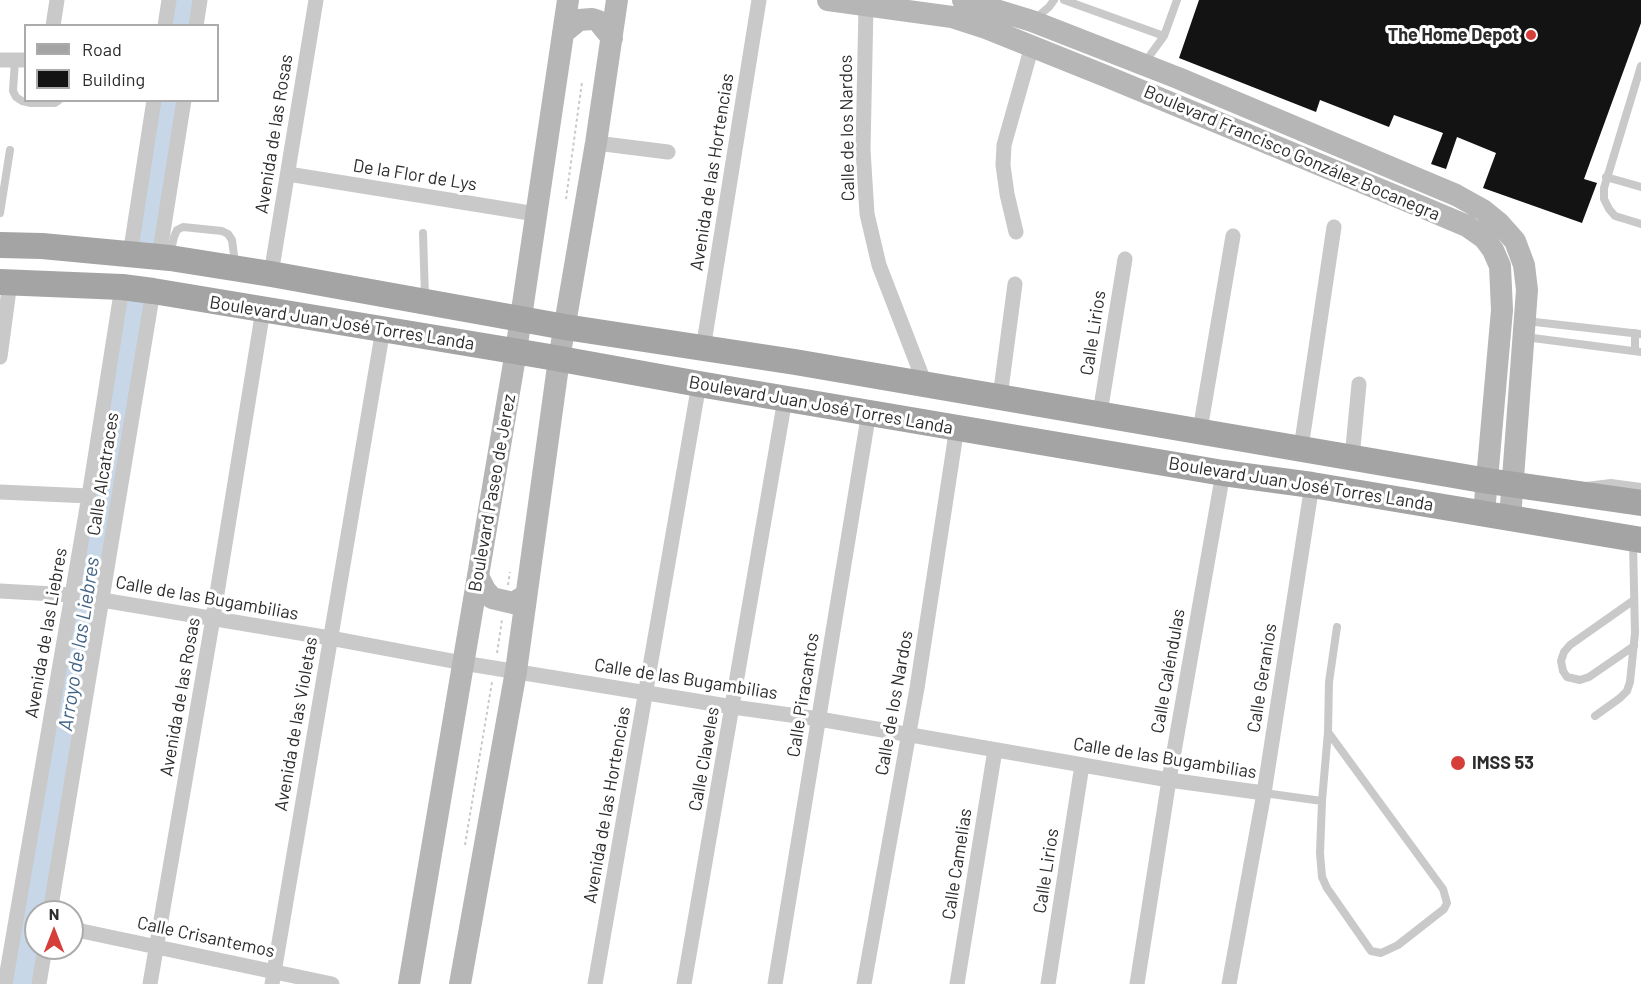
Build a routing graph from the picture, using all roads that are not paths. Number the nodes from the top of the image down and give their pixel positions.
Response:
1 (57, 0) edge
2 (169, 0) edge
3 (200, 0) edge
4 (316, 0) edge
5 (568, 0) edge
6 (617, 0) edge
7 (759, 0) edge
8 (828, 0) edge
9 (1054, 0) edge
10 (1064, 0) edge
11 (1177, 0) edge
12 (866, 6) junction
13 (958, 6) edge
14 (1032, 21) junction
15 (53, 24) edge
16 (165, 24) edge
17 (196, 24) edge
18 (563, 33) junction
19 (1164, 36) junction
20 (612, 38) junction
21 (1032, 46) junction
22 (13, 60) edge
23 (1143, 64) junction
24 (1641, 66) edge
25 (1108, 77) junction
26 (24, 101) edge
27 (26, 102) edge
28 (57, 102) edge
29 (154, 102) edge
30 (184, 102) edge
31 (596, 142) junction
32 (10, 150) dead end
33 (668, 152) dead end
34 (288, 174) junction
35 (1606, 177) junction
36 (1641, 187) edge
37 (0, 213) edge
38 (536, 214) junction
39 (1641, 224) edge
40 (1334, 227) dead end
41 (1016, 232) dead end
42 (423, 233) dead end
43 (1233, 236) dead end
44 (0, 244) edge
45 (130, 255) junction
46 (164, 258) junction
47 (1125, 259) dead end
48 (235, 268) junction
49 (271, 274) junction
50 (5, 282) edge
51 (1016, 284) dead end
52 (122, 288) junction
53 (153, 291) junction
54 (425, 301) junction
55 (263, 310) junction
56 (521, 319) junction
57 (1561, 325) junction
58 (565, 327) junction
59 (383, 329) junction
60 (1524, 329) junction
61 (1638, 334) edge
62 (1559, 341) junction
63 (703, 349) junction
64 (516, 351) junction
65 (1638, 351) edge
66 (0, 357) edge
67 (559, 359) junction
68 (699, 384) junction
69 (925, 384) junction
70 (1359, 384) dead end
71 (1000, 397) junction
72 (785, 399) junction
73 (869, 412) junction
74 (1100, 413) junction
75 (957, 427) junction
76 (1200, 430) junction
77 (1301, 448) junction
78 (1352, 458) junction
79 (1223, 473) junction
80 (1488, 481) junction
81 (1312, 485) junction
82 (1513, 485) junction
83 (1641, 487) edge
84 (0, 492) edge
85 (1566, 493) junction
86 (89, 496) junction
87 (1641, 503) edge
88 (1484, 513) junction
89 (1510, 518) junction
90 (1637, 539) edge
91 (478, 576) junction
92 (0, 591) edge
93 (72, 595) junction
94 (515, 599) junction
95 (102, 600) junction
96 (1634, 600) junction
97 (213, 618) junction
98 (1337, 627) dead end
99 (330, 639) junction
100 (1634, 646) junction
101 (463, 663) junction
102 (505, 670) junction
103 (646, 693) junction
104 (733, 707) junction
105 (1594, 716) dead end
106 (819, 719) junction
107 (1328, 732) junction
108 (907, 734) junction
109 (995, 750) junction
110 (1082, 765) junction
111 (1169, 780) junction
112 (1264, 793) junction
113 (1322, 801) junction
114 (52, 900) edge
115 (0, 921) edge
116 (16, 922) junction
117 (84, 931) edge
118 (156, 946) junction
119 (43, 960) edge
120 (273, 978) edge
121 (5, 984) edge
122 (39, 984) edge
123 (150, 984) edge
124 (332, 984) edge
125 (409, 984) edge
126 (460, 984) edge
127 (595, 984) edge
128 (684, 984) edge
129 (775, 984) edge
130 (864, 984) edge
131 (957, 984) edge
132 (1048, 984) edge
133 (1137, 984) edge
134 (1229, 984) edge

1 - 15 street
2 - 16 street
3 - 17 street
4 - 34 street, Avenida de las Rosas
5 - 18 main road, Boulevard Paseo de Jerez
6 - 20 main road
7 - 63 street, Avenida de las Hortencias
8 - 12 main road, Boulevard Francisco González Bocanegra
9 - 14 lane
10 - 19 lane
11 - 19 lane
12 - 13 main road, Boulevard Francisco González Bocanegra
12 - 69 street, Calle de los Nardos
13 - 14 main road, Boulevard Francisco González Bocanegra
13 - 21 main road, Boulevard Francisco González Bocanegra
14 - 23 main road, Boulevard Francisco González Bocanegra
18 - 20 main road
18 - 38 main road, Boulevard Paseo de Jerez
19 - 23 lane
20 - 31 main road
21 - 25 main road, Boulevard Francisco González Bocanegra
21 - 41 street
22 - 26 lane
23 - 25 main road
23 - 60 main road, Boulevard Francisco González Bocanegra
24 - 35 lane
25 - 80 main road, Boulevard Francisco González Bocanegra
27 - 28 lane
29 - 45 street
30 - 46 street
31 - 33 street
31 - 58 main road
32 - 37 lane
34 - 38 street, De la Flor de Lys
34 - 49 street, Avenida de las Rosas
35 - 36 lane
35 - 39 lane
38 - 56 main road, Boulevard Paseo de Jerez
40 - 77 street
42 - 54 lane
43 - 76 street
44 - 45 main road, Boulevard Juan José Torres Landa
45 - 46 main road, Boulevard Juan José Torres Landa
46 - 48 main road, Boulevard Juan José Torres Landa
46 - 48 lane
47 - 74 street, Calle Lirios
48 - 49 main road, Boulevard Juan José Torres Landa
49 - 54 main road, Boulevard Juan José Torres Landa
50 - 52 main road, Boulevard Juan José Torres Landa
50 - 66 street
51 - 71 street
52 - 53 main road, Boulevard Juan José Torres Landa
52 - 86 street, Avenida de las Liebres
53 - 55 main road, Boulevard Juan José Torres Landa
53 - 95 street, Calle Alcatraces
54 - 56 main road, Boulevard Juan José Torres Landa
55 - 59 main road, Boulevard Juan José Torres Landa
55 - 97 street, Avenida de las Rosas
56 - 58 main road, Boulevard Juan José Torres Landa
56 - 64 main road, Boulevard Paseo de Jerez
57 - 60 lane
57 - 61 lane
57 - 62 lane
58 - 63 main road, Boulevard Juan José Torres Landa
58 - 67 main road
59 - 64 main road, Boulevard Juan José Torres Landa
59 - 99 street, Avenida de las Violetas
60 - 62 lane
60 - 82 main road, Boulevard Francisco González Bocanegra
61 - 65 lane
62 - 65 lane
63 - 69 main road, Boulevard Juan José Torres Landa
64 - 67 main road, Boulevard Juan José Torres Landa
64 - 91 main road, Boulevard Paseo de Jerez
67 - 68 main road, Boulevard Juan José Torres Landa
67 - 94 main road
68 - 72 main road, Boulevard Juan José Torres Landa
68 - 103 street, Avenida de las Hortencias
69 - 71 main road, Boulevard Juan José Torres Landa
70 - 78 street
71 - 74 main road, Boulevard Juan José Torres Landa
72 - 73 main road, Boulevard Juan José Torres Landa
72 - 104 street, Calle Claveles
73 - 75 main road, Boulevard Juan José Torres Landa
73 - 106 street, Calle Piracantos
74 - 76 main road, Boulevard Juan José Torres Landa
75 - 79 main road, Boulevard Juan José Torres Landa
75 - 108 street, Calle de los Nardos
76 - 77 main road, Boulevard Juan José Torres Landa
77 - 78 main road, Boulevard Juan José Torres Landa
78 - 80 main road, Boulevard Juan José Torres Landa
79 - 81 main road, Boulevard Juan José Torres Landa
79 - 111 street, Calle Caléndulas
80 - 82 main road, Boulevard Juan José Torres Landa
80 - 88 main road, Boulevard Francisco González Bocanegra
81 - 88 main road, Boulevard Juan José Torres Landa
81 - 112 street, Calle Geranios
82 - 85 main road, Boulevard Juan José Torres Landa
82 - 89 main road, Boulevard Francisco González Bocanegra
83 - 85 lane
84 - 86 street
85 - 87 main road, Boulevard Juan José Torres Landa
86 - 93 street, Avenida de las Liebres
88 - 89 main road, Boulevard Juan José Torres Landa
89 - 90 main road, Boulevard Juan José Torres Landa
90 - 96 lane
91 - 94 main road
91 - 101 main road, Boulevard Paseo de Jerez
92 - 93 street
93 - 116 street, Avenida de las Liebres
94 - 102 main road
95 - 97 street, Calle de las Bugambilias
95 - 114 street, Calle Alcatraces
96 - 100 lane
96 - 100 lane
97 - 99 street, Calle de las Bugambilias
97 - 118 street, Avenida de las Rosas
98 - 107 lane
99 - 101 street, Calle de las Bugambilias
99 - 120 street, Avenida de las Violetas
100 - 105 lane
101 - 102 street, Calle de las Bugambilias
101 - 125 main road, Boulevard Paseo de Jerez
102 - 103 street, Calle de las Bugambilias
102 - 126 main road
103 - 104 street, Calle de las Bugambilias
103 - 127 street, Avenida de las Hortencias
104 - 106 street, Calle de las Bugambilias
104 - 128 street, Calle Claveles
106 - 108 street, Calle de las Bugambilias
106 - 129 street, Calle Piracantos
107 - 113 lane
107 - 113 lane
108 - 109 street, Calle de las Bugambilias
108 - 130 street, Calle de los Nardos
109 - 110 street, Calle de las Bugambilias
109 - 131 street, Calle Camelias
110 - 111 street, Calle de las Bugambilias
110 - 132 street, Calle Lirios
111 - 112 street, Calle de las Bugambilias
111 - 133 street, Calle Caléndulas
112 - 113 lane
112 - 134 street, Calle Geranios
115 - 116 street
116 - 121 street, Avenida de las Liebres
117 - 118 street, Calle Crisantemos
118 - 120 street, Calle Crisantemos
118 - 123 street, Avenida de las Rosas
119 - 122 street
120 - 124 street, Calle Crisantemos

